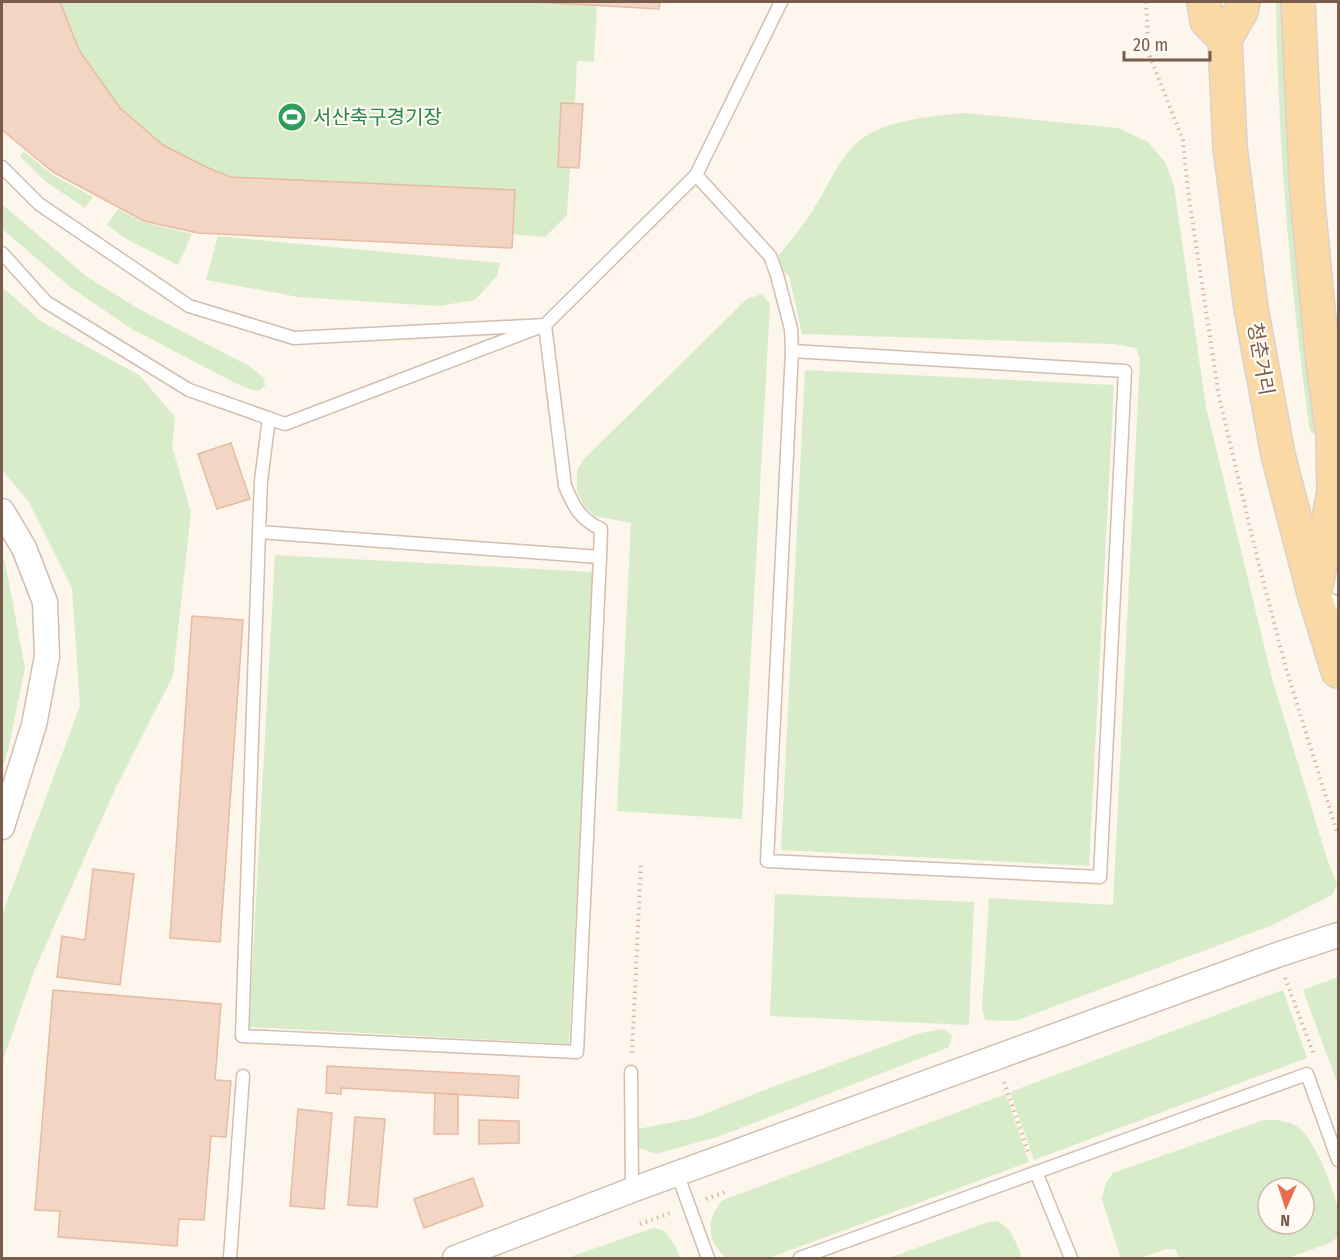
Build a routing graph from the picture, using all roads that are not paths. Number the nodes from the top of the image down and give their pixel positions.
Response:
1 (781, 2) edge
2 (1243, 2) edge
3 (1298, 2) edge
4 (1202, 3) edge
5 (1225, 39) junction
6 (2, 166) edge
7 (696, 175) junction
8 (2, 253) edge
9 (545, 325) junction
10 (792, 351) junction
11 (269, 417) junction
12 (2, 511) edge
13 (259, 532) junction
14 (600, 557) junction
15 (1326, 598) edge
16 (1338, 671) edge
17 (2, 827) edge
18 (1338, 935) edge
19 (631, 1072) road end
20 (243, 1076) dead end
21 (1338, 1160) edge
22 (1036, 1172) junction
23 (677, 1173) junction
24 (632, 1190) junction
25 (230, 1258) edge
26 (455, 1258) edge
27 (708, 1258) edge
28 (800, 1258) edge
29 (1071, 1258) edge

1 - 7 lane
2 - 5 main road
3 - 15 main road
4 - 5 main road
5 - 15 main road, 청춘거리
6 - 9 lane
7 - 9 lane
7 - 10 lane
8 - 11 lane
9 - 11 lane
9 - 14 lane
10 - 10 lane
11 - 13 lane
12 - 17 street
13 - 14 lane
13 - 14 lane
15 - 16 main road, 청춘거리
18 - 23 street
19 - 24 lane
20 - 25 lane
21 - 22 lane
22 - 28 lane
22 - 29 lane
23 - 24 street
23 - 27 lane
24 - 26 street

